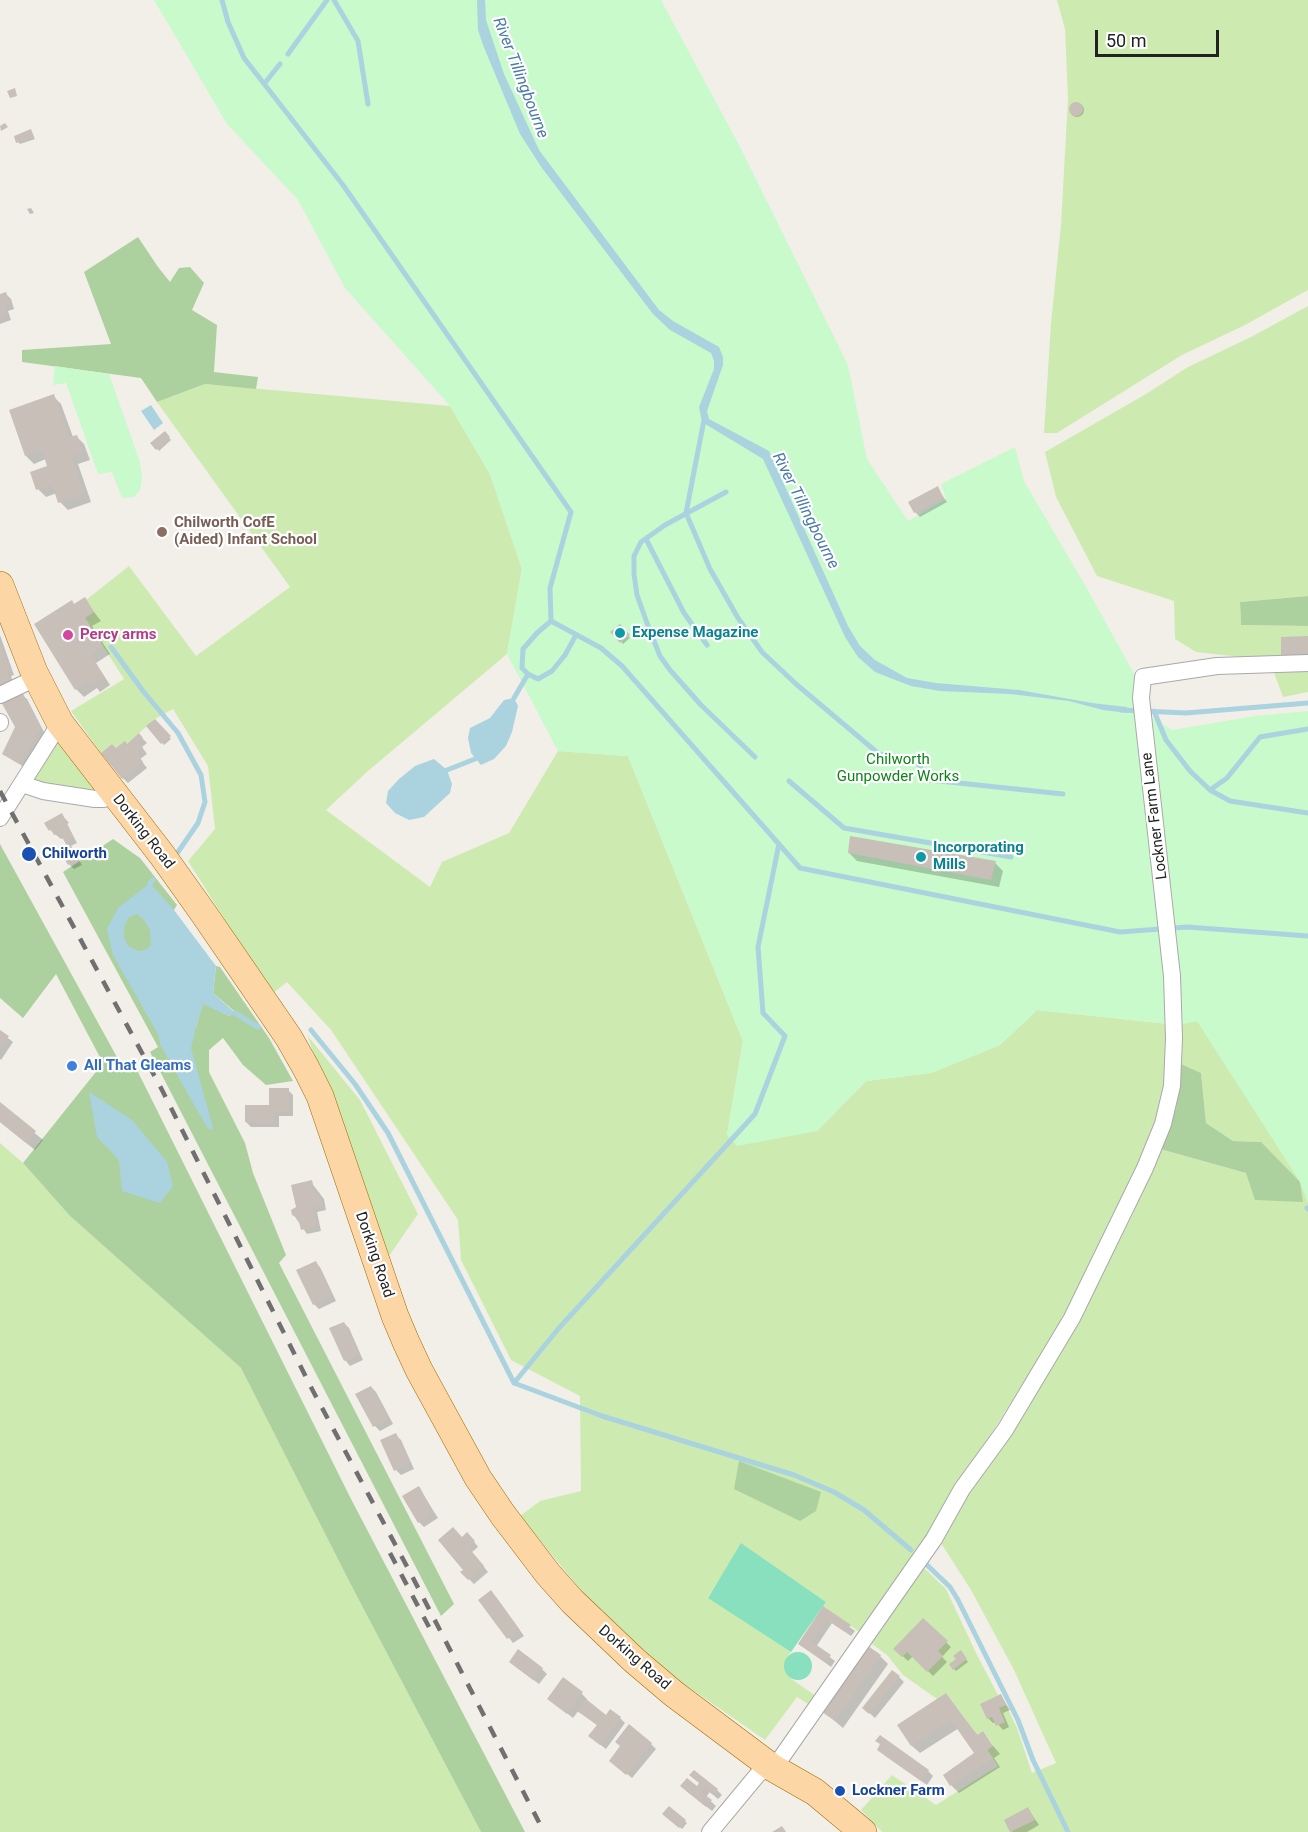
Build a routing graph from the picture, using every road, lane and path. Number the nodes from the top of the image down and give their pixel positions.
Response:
1 (2, 594) edge
2 (1308, 663) edge
3 (36, 678) junction
4 (0, 695) edge
5 (60, 723) junction
6 (22, 784) junction
7 (112, 792) junction
8 (0, 818) edge
9 (768, 1770) junction
10 (710, 1832) edge
11 (862, 1832) edge

1 - 3 main road, Dorking Road
2 - 9 street, Lockner Farm Lane
3 - 4 street
3 - 5 main road, Dorking Road
5 - 6 street
5 - 7 main road, Dorking Road
6 - 7 street
6 - 8 street
7 - 9 main road, Dorking Road
9 - 10 street
9 - 11 main road, Dorking Road

